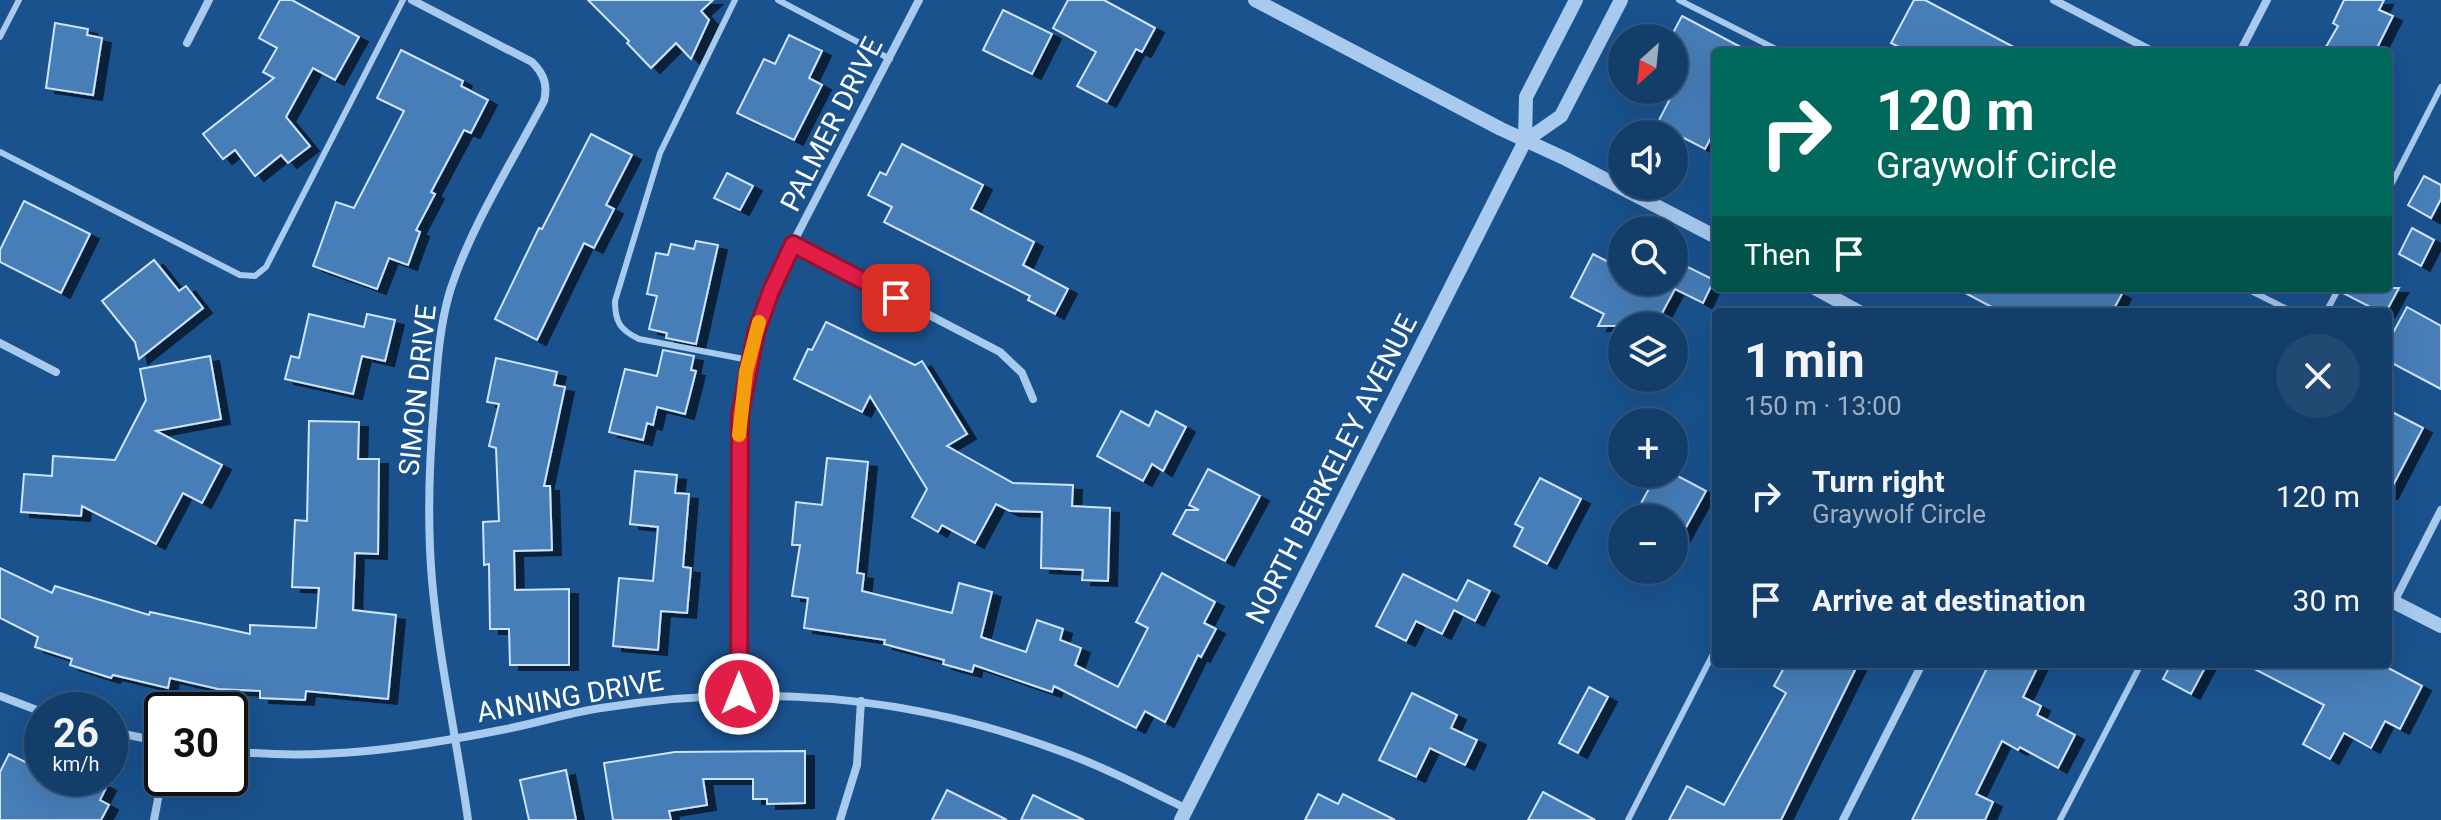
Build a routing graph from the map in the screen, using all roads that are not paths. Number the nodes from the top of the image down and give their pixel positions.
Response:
1 (19, 0) edge
2 (209, 0) edge
3 (403, 0) edge
4 (412, 0) edge
5 (735, 0) edge
6 (778, 0) edge
7 (919, 0) edge
8 (1255, 0) edge
9 (1576, 0) edge
10 (1621, 0) edge
11 (1679, 0) edge
12 (2054, 0) edge
13 (2267, 0) edge
14 (0, 37) edge
15 (187, 43) dead end
16 (1774, 48) edge
17 (2146, 48) edge
18 (2242, 48) edge
19 (890, 59) junction
20 (2441, 87) edge
21 (1525, 141) junction
22 (0, 152) edge
23 (2392, 183) edge
24 (1712, 235) edge
25 (793, 244) junction
26 (1822, 292) edge
27 (2253, 292) edge
28 (1852, 308) edge
29 (2285, 308) edge
30 (0, 343) edge
31 (749, 360) junction
32 (56, 372) dead end
33 (1033, 399) dead end
34 (2441, 510) edge
35 (2392, 598) edge
36 (2392, 601) edge
37 (2441, 626) edge
38 (1712, 656) edge
39 (1920, 668) edge
40 (2139, 668) edge
41 (739, 694) junction
42 (0, 696) edge
43 (861, 701) junction
44 (24, 705) edge
45 (457, 738) junction
46 (248, 752) edge
47 (159, 796) edge
48 (1184, 814) edge
49 (154, 820) edge
50 (468, 820) edge
51 (840, 820) edge
52 (1628, 820) edge
53 (1843, 820) edge
54 (2060, 820) edge

1 - 14 lane
2 - 15 street
3 - 22 lane
4 - 45 street, SIMON DRIVE
5 - 31 lane
6 - 19 lane
7 - 19 street, PALMER DRIVE
8 - 21 street
9 - 21 street, NORTH BERKELEY AVENUE
10 - 21 street, NORTH BERKELEY AVENUE
11 - 16 lane
12 - 17 street
13 - 18 street
19 - 25 street, PALMER DRIVE
20 - 23 lane
21 - 24 street
21 - 48 street, NORTH BERKELEY AVENUE
25 - 31 street, PALMER DRIVE
25 - 33 street
26 - 28 street
27 - 29 lane
30 - 32 street
31 - 41 street, PALMER DRIVE
34 - 35 street
36 - 37 street
38 - 52 lane
39 - 53 street
40 - 54 lane
41 - 43 street, ANNING DRIVE
41 - 45 street, ANNING DRIVE
42 - 44 street
43 - 48 street, ANNING DRIVE
43 - 51 street
45 - 46 street, ANNING DRIVE
45 - 50 street
47 - 49 street

